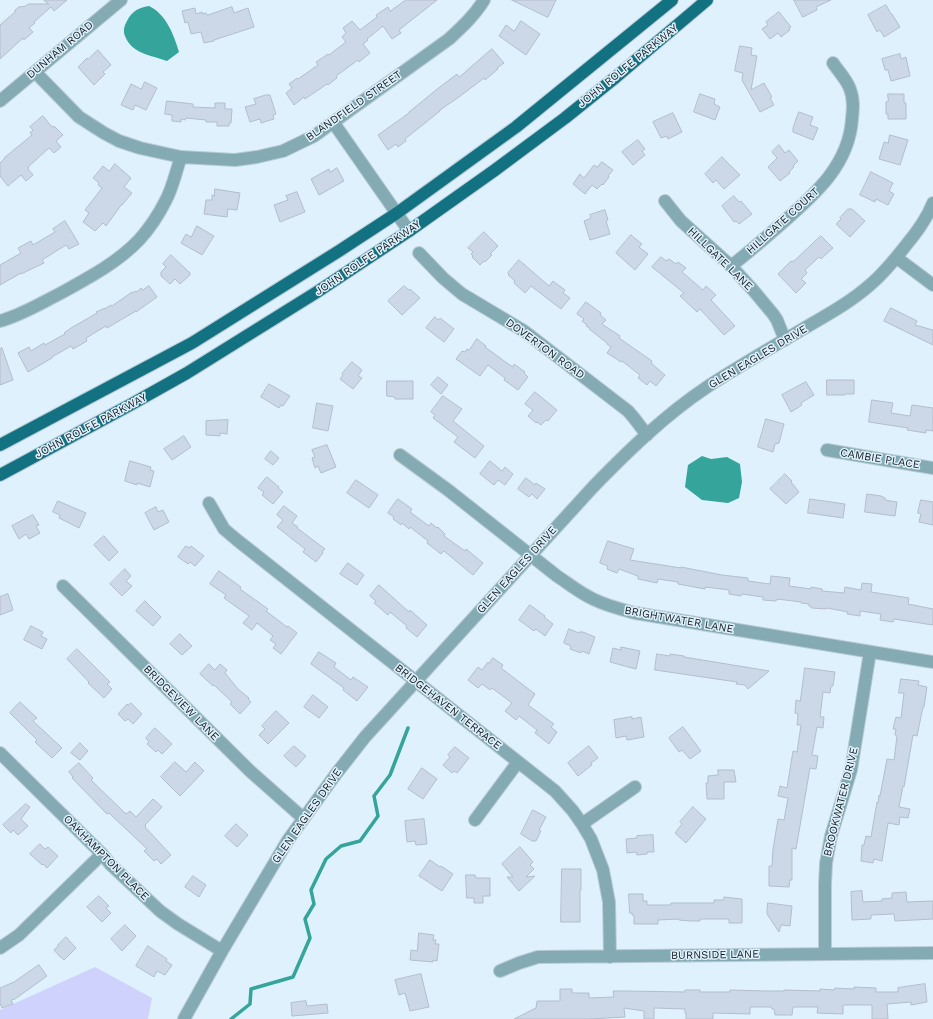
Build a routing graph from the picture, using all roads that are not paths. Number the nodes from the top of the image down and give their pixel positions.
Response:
1 (121, 0) edge
2 (484, 0) edge
3 (672, 0) edge
4 (707, 0) edge
5 (834, 63) dead end
6 (35, 72) junction
7 (0, 101) edge
8 (333, 122) junction
9 (181, 157) junction
10 (665, 201) dead end
11 (933, 204) edge
12 (397, 213) junction
13 (409, 231) junction
14 (419, 253) dead end
15 (896, 258) junction
16 (732, 266) junction
17 (933, 285) edge
18 (0, 321) edge
19 (785, 340) junction
20 (646, 435) junction
21 (0, 446) edge
22 (827, 450) dead end
23 (400, 455) dead end
24 (933, 468) edge
25 (0, 475) edge
26 (209, 503) dead end
27 (531, 555) junction
28 (63, 586) dead end
29 (870, 652) junction
30 (933, 662) edge
31 (416, 682) junction
32 (0, 753) edge
33 (518, 762) junction
34 (634, 787) dead end
35 (303, 818) junction
36 (475, 820) dead end
37 (582, 824) junction
38 (102, 854) junction
39 (0, 948) edge
40 (222, 951) junction
41 (933, 952) edge
42 (825, 954) junction
43 (610, 956) junction
44 (500, 971) dead end
45 (184, 1019) edge

1 - 6 street, DUNHAM ROAD
2 - 8 street, BLANDFIELD STREET
3 - 12 main road, JOHN ROLFE PARKWAY
4 - 13 main road, JOHN ROLFE PARKWAY
5 - 16 street, HILLGATE COURT
6 - 7 street, DUNHAM ROAD
6 - 9 street, BLANDFIELD STREET
8 - 9 street, BLANDFIELD STREET
8 - 12 street
9 - 18 street
10 - 16 street, HILLGATE LANE
11 - 15 street, GLEN EAGLES DRIVE
12 - 13 street
12 - 21 main road, JOHN ROLFE PARKWAY
13 - 25 main road, JOHN ROLFE PARKWAY
14 - 20 street, DOVERTON ROAD
15 - 17 street
15 - 19 street, GLEN EAGLES DRIVE
16 - 19 street, HILLGATE LANE
19 - 20 street, GLEN EAGLES DRIVE
20 - 27 street, GLEN EAGLES DRIVE
22 - 24 street, CAMBIE PLACE
23 - 27 street, BRIGHTWATER LANE
26 - 31 street, BRIDGEHAVEN TERRACE
27 - 29 street, BRIGHTWATER LANE
27 - 31 street, GLEN EAGLES DRIVE
28 - 35 street, BRIDGEVIEW LANE
29 - 30 street, BRIGHTWATER LANE
29 - 42 street, BROOKWATER DRIVE
31 - 33 street, BRIDGEHAVEN TERRACE
31 - 35 street, GLEN EAGLES DRIVE
32 - 38 street, OAKHAMPTON PLACE
33 - 36 street
33 - 37 street, BRIDGEHAVEN TERRACE
34 - 37 street
35 - 40 street, GLEN EAGLES DRIVE
37 - 43 street, BRIDGEHAVEN TERRACE
38 - 39 street
38 - 40 street, OAKHAMPTON PLACE
40 - 45 street, GLEN EAGLES DRIVE
41 - 42 street, BURNSIDE LANE
42 - 43 street, BURNSIDE LANE
43 - 44 street, BURNSIDE LANE

